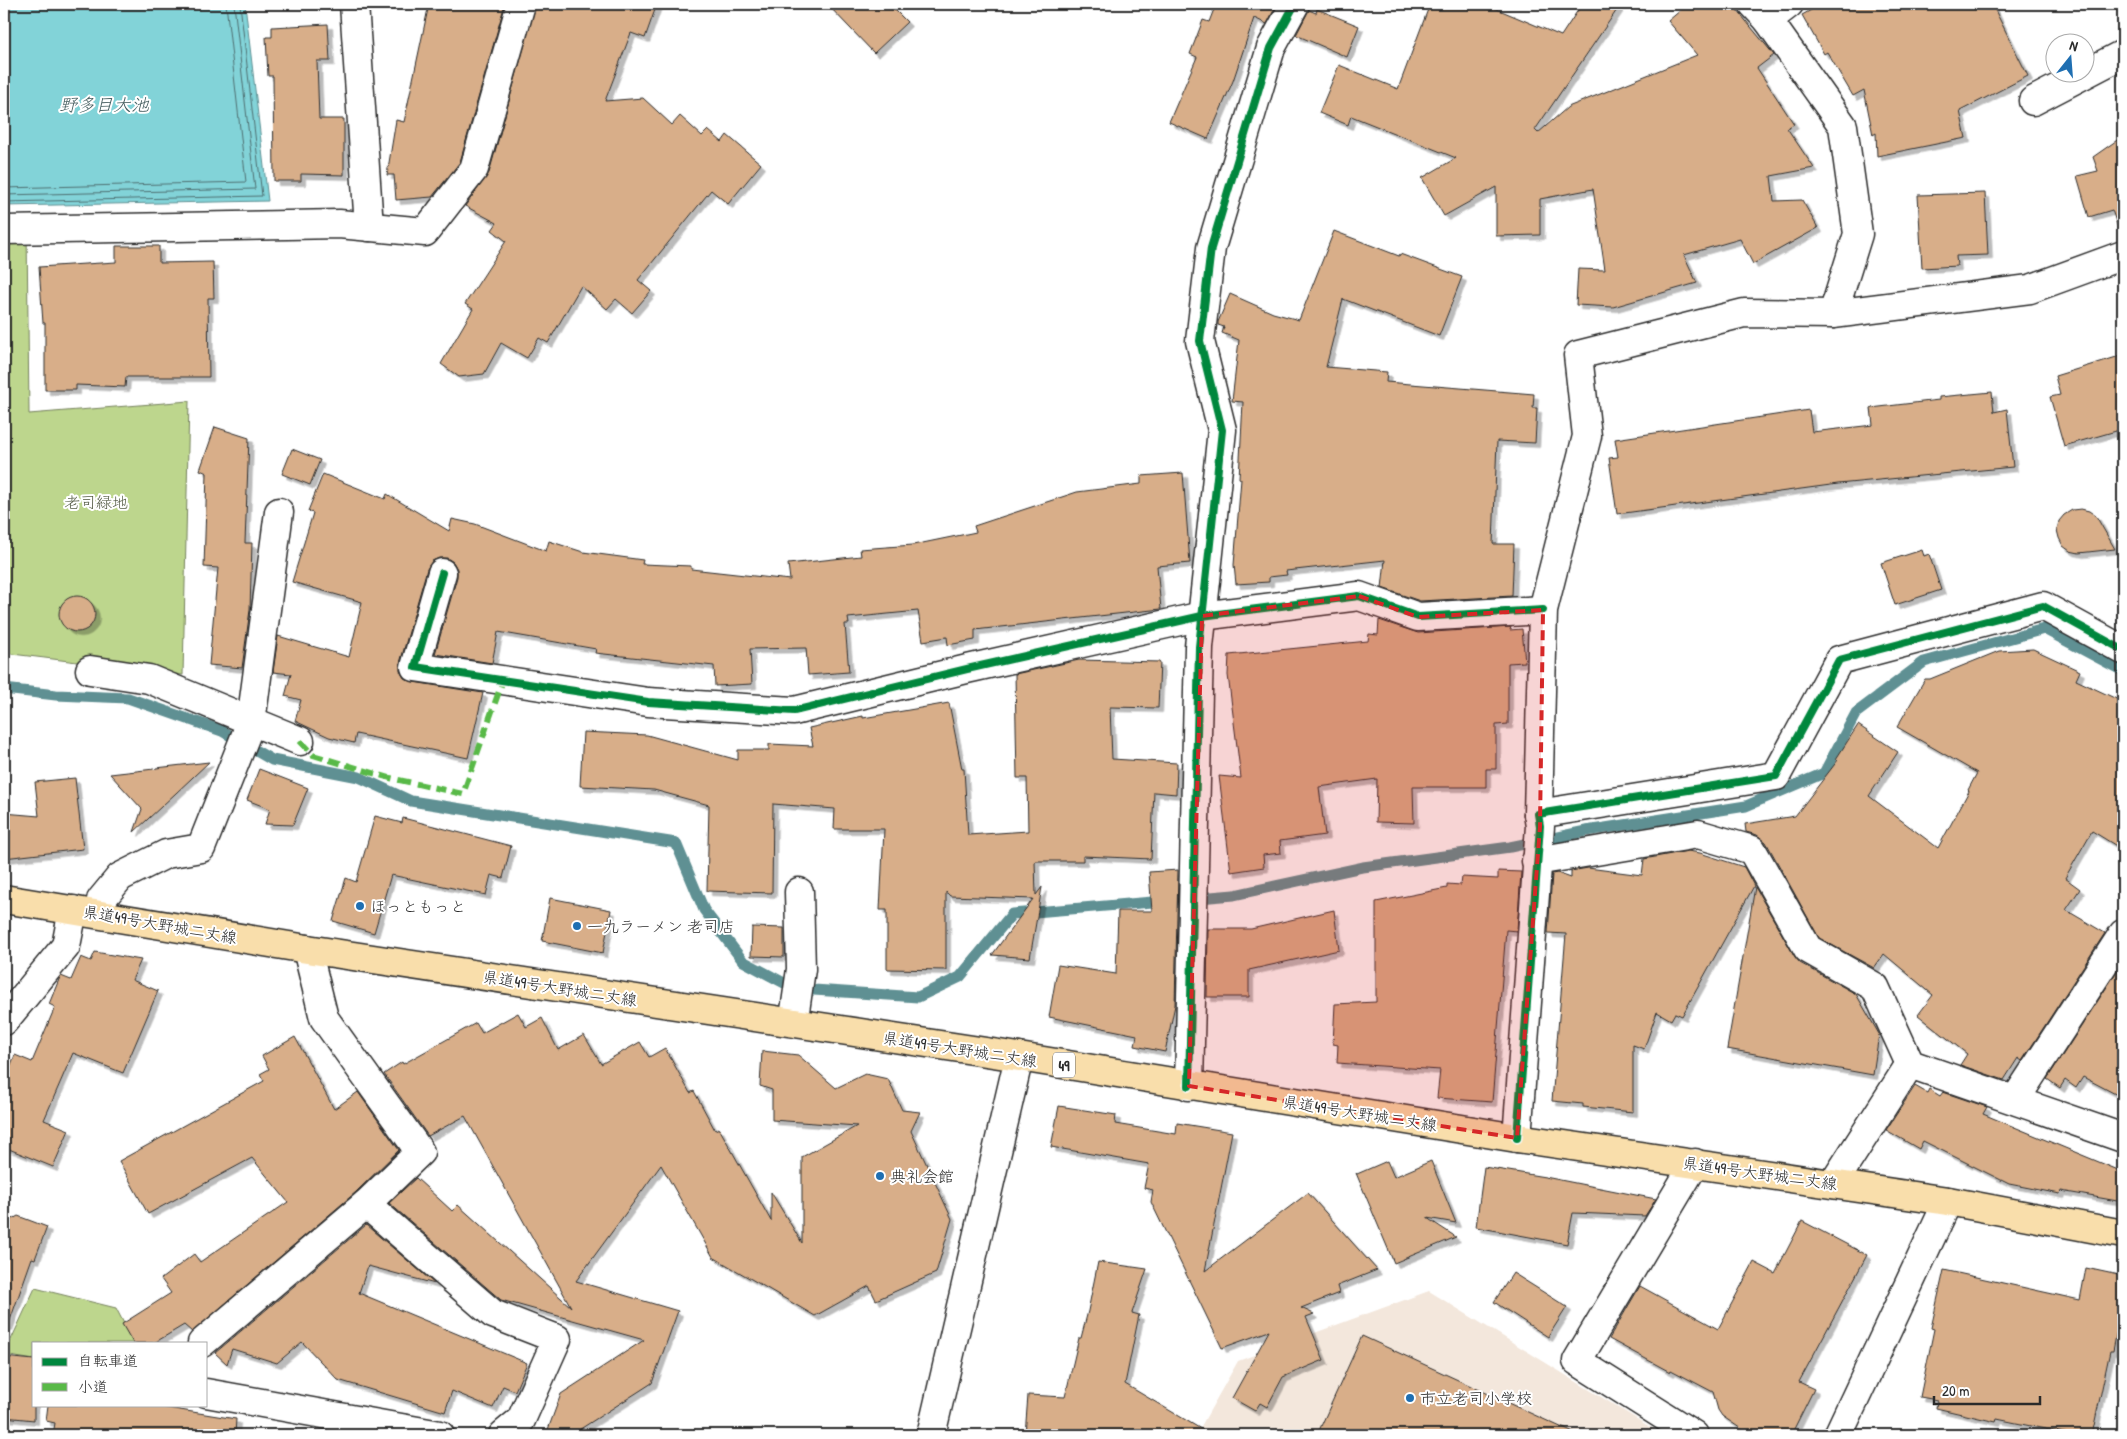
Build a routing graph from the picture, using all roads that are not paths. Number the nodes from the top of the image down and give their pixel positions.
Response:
1 (354, 4) edge
2 (522, 4) edge
3 (1295, 4) edge
4 (1770, 9) edge
5 (2123, 54) edge
6 (2033, 101) dead end
7 (369, 227) junction
8 (4, 230) edge
9 (2123, 255) edge
10 (1833, 314) junction
11 (279, 512) dead end
12 (442, 573) dead end
13 (1543, 610) junction
14 (1202, 616) junction
15 (2123, 650) edge
16 (90, 670) dead end
17 (251, 722) junction
18 (300, 741) dead end
19 (1539, 820) junction
20 (1536, 861) junction
21 (799, 892) dead end
22 (4, 899) edge
23 (73, 910) junction
24 (100, 914) junction
25 (2123, 934) edge
26 (307, 949) junction
27 (795, 1011) dead end
28 (4, 1021) edge
29 (1019, 1057) junction
30 (1910, 1064) junction
31 (1189, 1086) junction
32 (2015, 1100) junction
33 (1517, 1138) junction
34 (2123, 1138) edge
35 (1695, 1163) junction
36 (1833, 1184) junction
37 (1948, 1201) junction
38 (366, 1204) junction
39 (2123, 1234) edge
40 (203, 1342) edge
41 (208, 1393) edge
42 (440, 1435) edge
43 (503, 1435) edge
44 (931, 1435) edge
45 (1694, 1435) edge
46 (1838, 1435) edge

1 - 7 street
2 - 7 street
3 - 14 street
4 - 10 street
5 - 6 street
7 - 8 street
9 - 10 street
10 - 13 street
11 - 17 street
12 - 14 street
13 - 14 street
13 - 19 street
14 - 31 street
15 - 19 street
16 - 17 street
17 - 18 street
17 - 24 street
19 - 20 street
20 - 30 street
20 - 33 street
21 - 27 street
22 - 23 main road, 県道49号大野城二丈線 / 49
23 - 24 main road, 県道49号大野城二丈線 / 49
23 - 28 street
24 - 26 main road, 県道49号大野城二丈線 / 49
25 - 32 street
26 - 29 main road, 県道49号大野城二丈線 / 49
26 - 38 street
29 - 31 main road, 県道49号大野城二丈線 / 49
29 - 44 street
30 - 32 street
30 - 36 street
31 - 33 main road, 県道49号大野城二丈線 / 49
32 - 34 street
33 - 35 main road, 県道49号大野城二丈線 / 49
35 - 36 main road, 県道49号大野城二丈線 / 49
35 - 45 street
36 - 37 main road, 県道49号大野城二丈線 / 49
37 - 39 main road, 県道49号大野城二丈線 / 49
37 - 46 street
38 - 40 street
38 - 43 street
41 - 42 street

